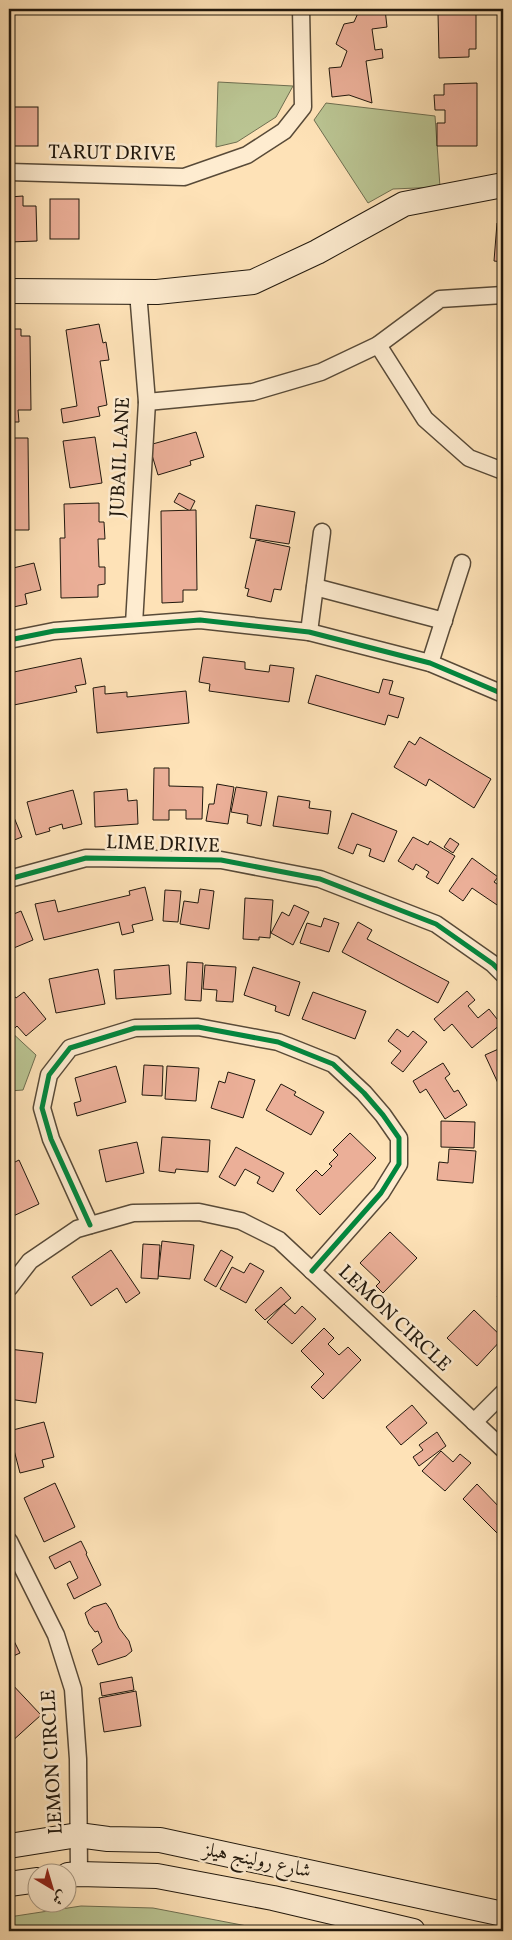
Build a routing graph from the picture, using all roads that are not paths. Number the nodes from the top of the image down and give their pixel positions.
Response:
1 (301, 9) edge
2 (9, 172) edge
3 (503, 185) edge
4 (9, 290) edge
5 (138, 292) junction
6 (503, 295) edge
7 (378, 345) junction
8 (147, 402) junction
9 (503, 472) edge
10 (322, 532) dead end
11 (462, 563) dead end
12 (315, 587) junction
13 (444, 621) junction
14 (134, 624) junction
15 (309, 632) junction
16 (9, 640) edge
17 (430, 663) junction
18 (503, 694) edge
19 (9, 879) edge
20 (503, 974) edge
21 (84, 1222) junction
22 (312, 1272) junction
23 (9, 1288) edge
24 (503, 1393) edge
25 (474, 1422) junction
26 (503, 1449) edge
27 (9, 1541) edge
28 (78, 1835) junction
29 (9, 1846) edge
30 (75, 1862) edge
31 (78, 1875) edge
32 (28, 1881) edge
33 (9, 1884) edge
34 (503, 1914) edge
35 (413, 1931) edge

1 - 2 street, TARUT DRIVE
3 - 5 main road
4 - 5 main road
5 - 8 street, JUBAIL LANE
6 - 7 street
7 - 8 street
7 - 9 street
8 - 14 street, JUBAIL LANE
10 - 12 street
11 - 13 street
12 - 13 street
12 - 15 street
13 - 17 street
14 - 15 street
14 - 16 street
15 - 17 street
17 - 18 street
19 - 20 street, LIME DRIVE
21 - 22 street, LEMON CIRCLE
21 - 22 street
21 - 23 street, LEMON CIRCLE
22 - 25 street, LEMON CIRCLE
24 - 25 street
25 - 26 street, LEMON CIRCLE
27 - 28 street, LEMON CIRCLE
28 - 29 main road, شارع رولينج هيلز
28 - 30 street, LEMON CIRCLE
28 - 34 main road, شارع رولينج هيلز
31 - 35 main road, شارع رولينج هيلز
32 - 33 main road

